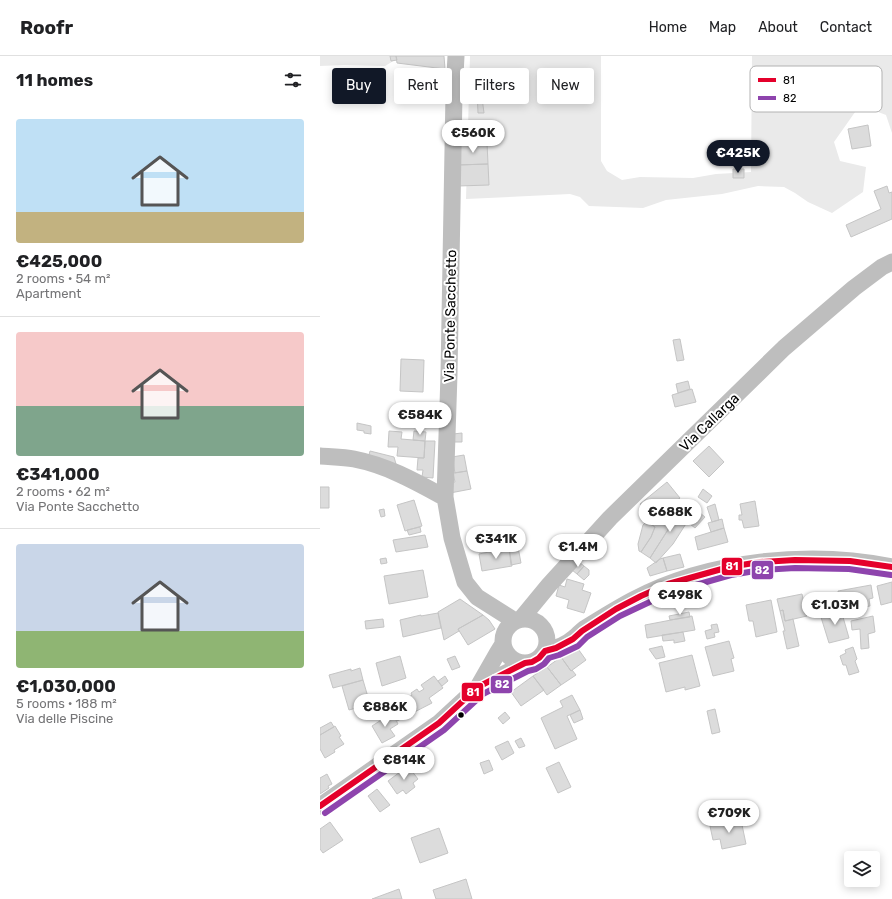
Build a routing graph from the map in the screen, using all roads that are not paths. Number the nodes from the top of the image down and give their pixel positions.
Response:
1 (456, 56) edge
2 (892, 262) edge
3 (320, 456) edge
4 (445, 496) junction
5 (892, 567) edge
6 (540, 598) junction
7 (515, 623) junction
8 (542, 628) junction
9 (582, 630) junction
10 (504, 644) junction
11 (544, 651) junction
12 (524, 663) junction
13 (478, 687) junction
14 (320, 806) edge

1 - 4 street, Via Ponte Sacchetto
2 - 6 street, Via Callarga
3 - 4 street
4 - 7 street, Via Ponte Sacchetto
5 - 9 street
6 - 7 street, Via Callarga
6 - 8 street
7 - 8 street
7 - 10 street
8 - 9 street
8 - 11 street
9 - 11 street
10 - 12 street
10 - 13 street
11 - 12 street
12 - 13 street
13 - 14 street

